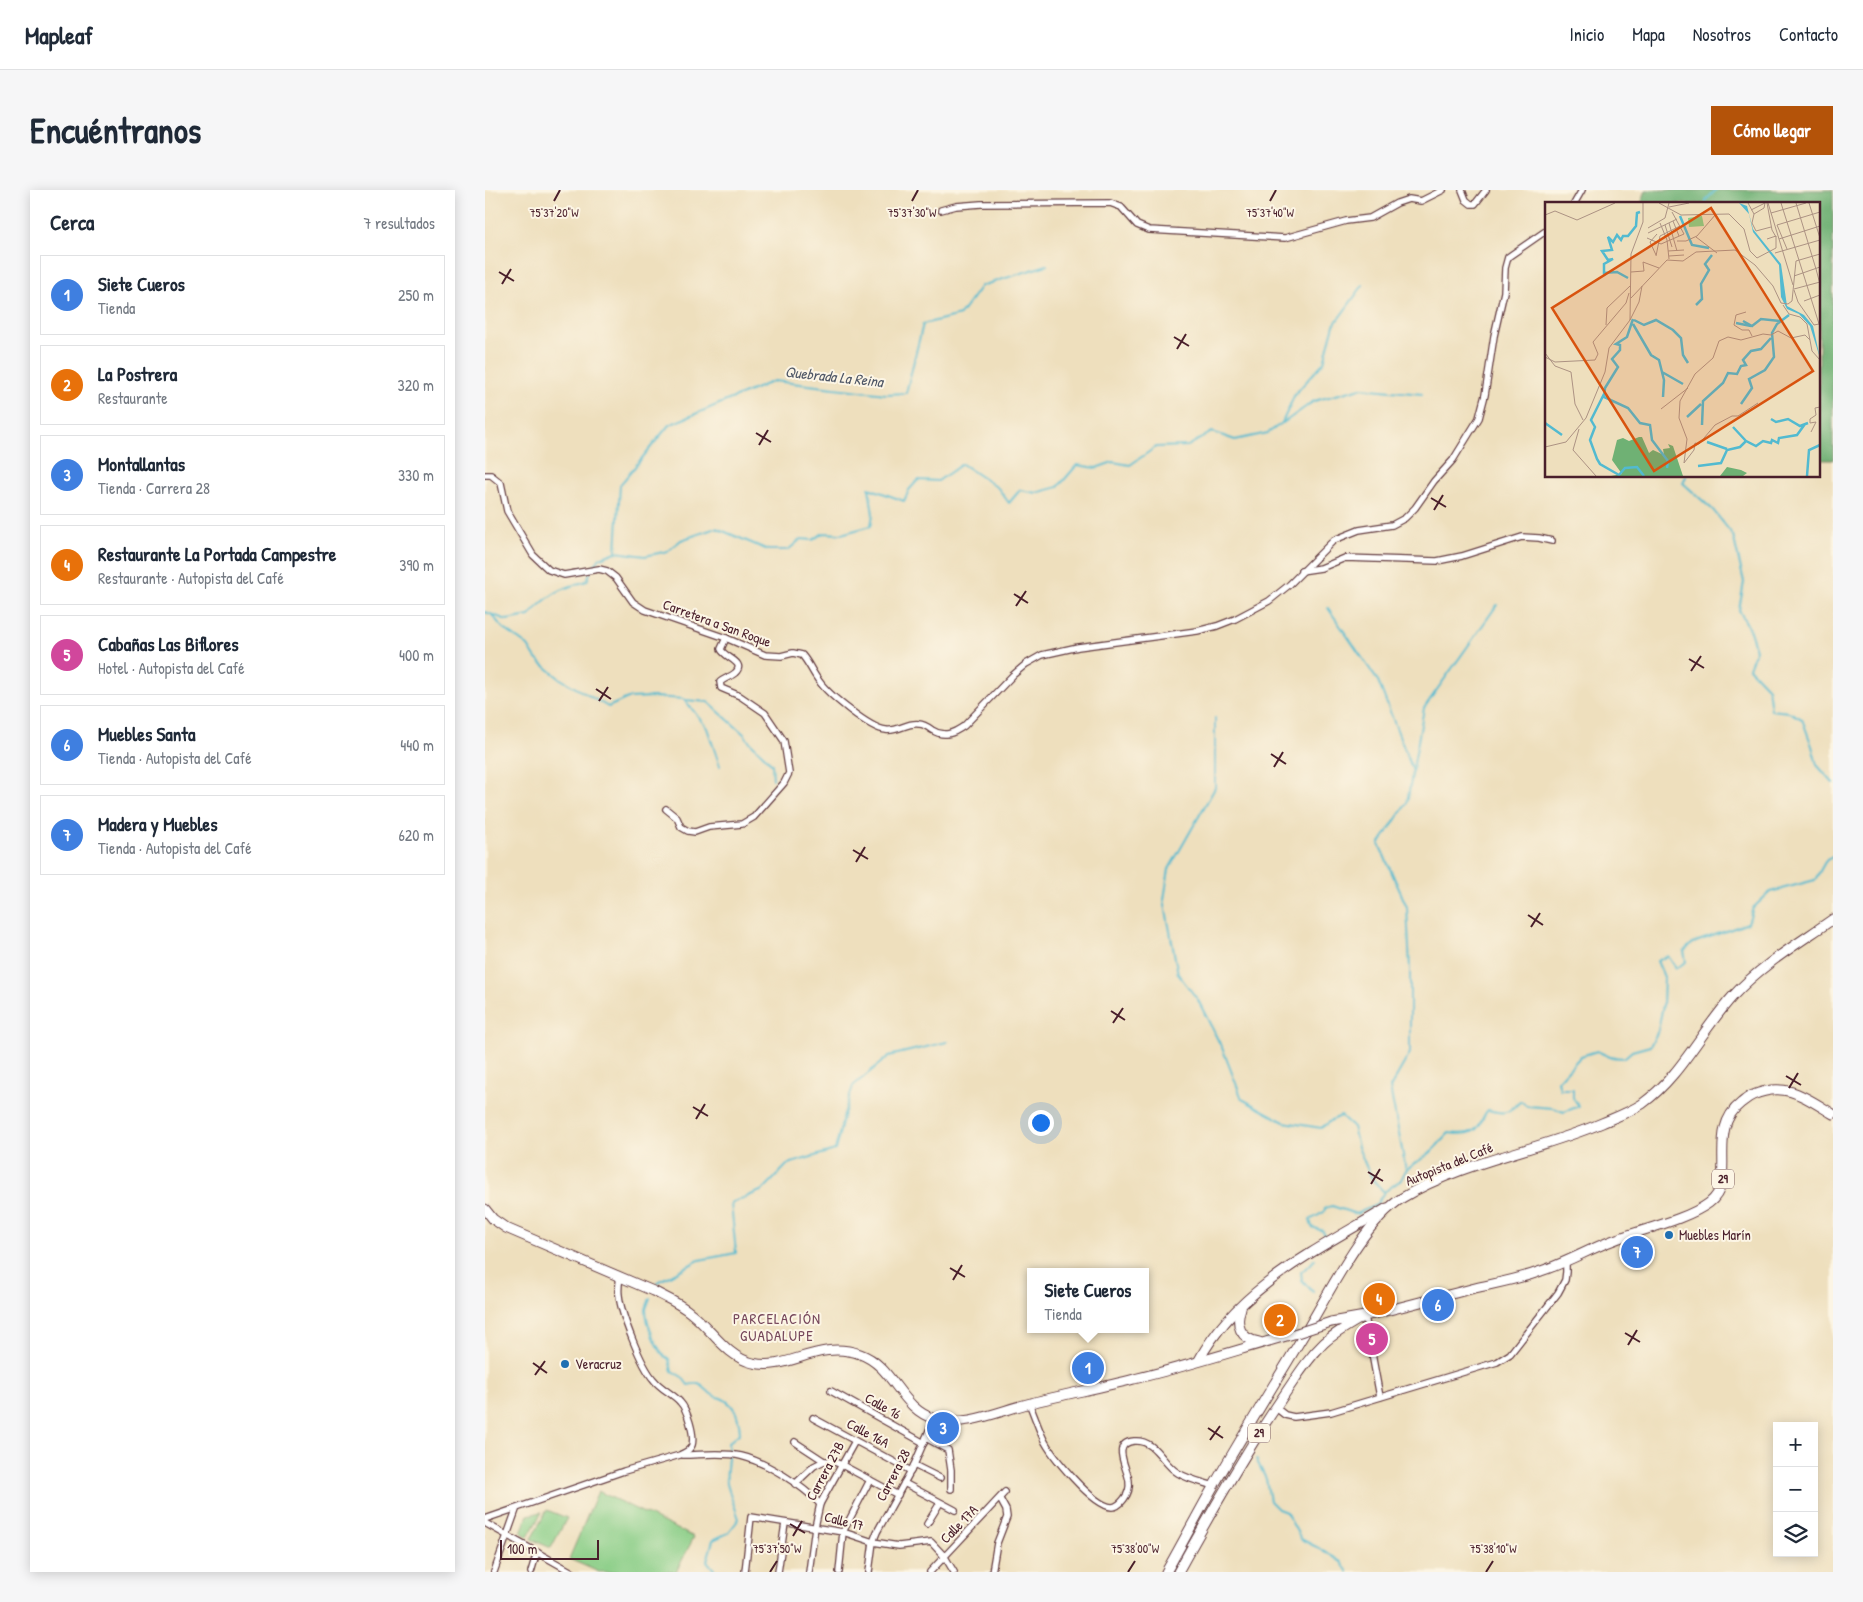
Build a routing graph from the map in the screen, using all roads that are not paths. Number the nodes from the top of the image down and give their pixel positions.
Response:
1 (1443, 190) edge
2 (1462, 190) edge
3 (1486, 190) edge
4 (1582, 190) edge
5 (1575, 202) edge
6 (941, 210) dead end
7 (1545, 231) edge
8 (485, 475) edge
9 (1552, 541) dead end
10 (1301, 571) junction
11 (727, 638) junction
12 (666, 809) dead end
13 (1833, 919) edge
14 (1833, 1114) edge
15 (1400, 1200) junction
16 (485, 1209) edge
17 (1566, 1261) junction
18 (620, 1276) junction
19 (1242, 1305) junction
20 (1365, 1316) junction
21 (1262, 1342) junction
22 (1199, 1360) junction
23 (831, 1392) dead end
24 (1380, 1397) junction
25 (1029, 1403) junction
26 (1275, 1408) junction
27 (813, 1418) dead end
28 (934, 1419) junction
29 (855, 1440) junction
30 (925, 1440) junction
31 (795, 1442) dead end
32 (681, 1455) junction
33 (825, 1460) junction
34 (842, 1465) junction
35 (913, 1468) junction
36 (940, 1478) dead end
37 (870, 1480) junction
38 (904, 1483) junction
39 (795, 1484) junction
40 (1214, 1486) junction
41 (951, 1489) dead end
42 (1005, 1492) dead end
43 (897, 1495) junction
44 (1000, 1499) junction
45 (941, 1503) junction
46 (820, 1504) junction
47 (516, 1510) junction
48 (955, 1510) dead end
49 (485, 1519) edge
50 (485, 1523) edge
51 (785, 1523) junction
52 (927, 1524) dead end
53 (815, 1527) junction
54 (843, 1532) junction
55 (506, 1535) junction
56 (873, 1542) junction
57 (537, 1552) junction
58 (945, 1557) junction
59 (569, 1571) edge
60 (494, 1572) edge
61 (531, 1572) edge
62 (745, 1572) edge
63 (778, 1572) edge
64 (809, 1572) edge
65 (839, 1572) edge
66 (869, 1572) edge
67 (930, 1572) edge
68 (955, 1572) edge
69 (992, 1572) edge
70 (1165, 1572) edge
71 (1178, 1572) edge

1 - 6 street
2 - 3 street
4 - 5 street
7 - 10 street
8 - 11 street, Carretera a San Roque
9 - 10 street
10 - 11 street, Carretera a San Roque
11 - 12 street
13 - 15 main road, Autopista del Café / 29
14 - 17 main road, 29
15 - 19 main road
15 - 40 main road, Autopista del Café / 29
16 - 18 main road
17 - 20 main road, 29
17 - 24 street
18 - 28 main road
18 - 32 street
19 - 21 main road
19 - 22 main road
20 - 21 main road, bridge
20 - 24 street
20 - 26 main road, 29
21 - 22 main road
22 - 25 main road
23 - 30 street, Calle 16
24 - 26 street
25 - 28 main road
25 - 40 street
26 - 71 main road, 29
27 - 29 street, Calle 16A
28 - 30 street, Carrera 28
29 - 34 street, Carrera 27B
29 - 35 street, Calle 16A
30 - 35 street, Carrera 28
30 - 41 street, Calle 16
31 - 33 street
32 - 39 street
32 - 47 street
33 - 34 street
33 - 39 street
34 - 37 street
34 - 46 street, Carrera 27B
35 - 36 street, Calle 16A
35 - 38 street, Carrera 28
37 - 43 street
37 - 54 street
38 - 43 street, Carrera 28
38 - 45 street
39 - 46 street
40 - 70 main road, Autopista del Café / 29
42 - 44 street, Calle 17A
43 - 56 street, Carrera 28
44 - 58 street, Calle 17A
44 - 69 street
45 - 48 street
45 - 52 street
46 - 53 street, Carrera 27B
47 - 49 street
47 - 55 street
50 - 55 street
51 - 53 street, Calle 17
51 - 62 street, Calle 17
51 - 63 street
53 - 54 street, Calle 17
53 - 64 street, Carrera 27B
54 - 56 street, Calle 17
54 - 65 street
55 - 57 street
55 - 60 street
56 - 58 street, Calle 17
56 - 66 street, Carrera 28
57 - 59 street
57 - 61 street
58 - 67 street, Calle 17A
58 - 68 street

